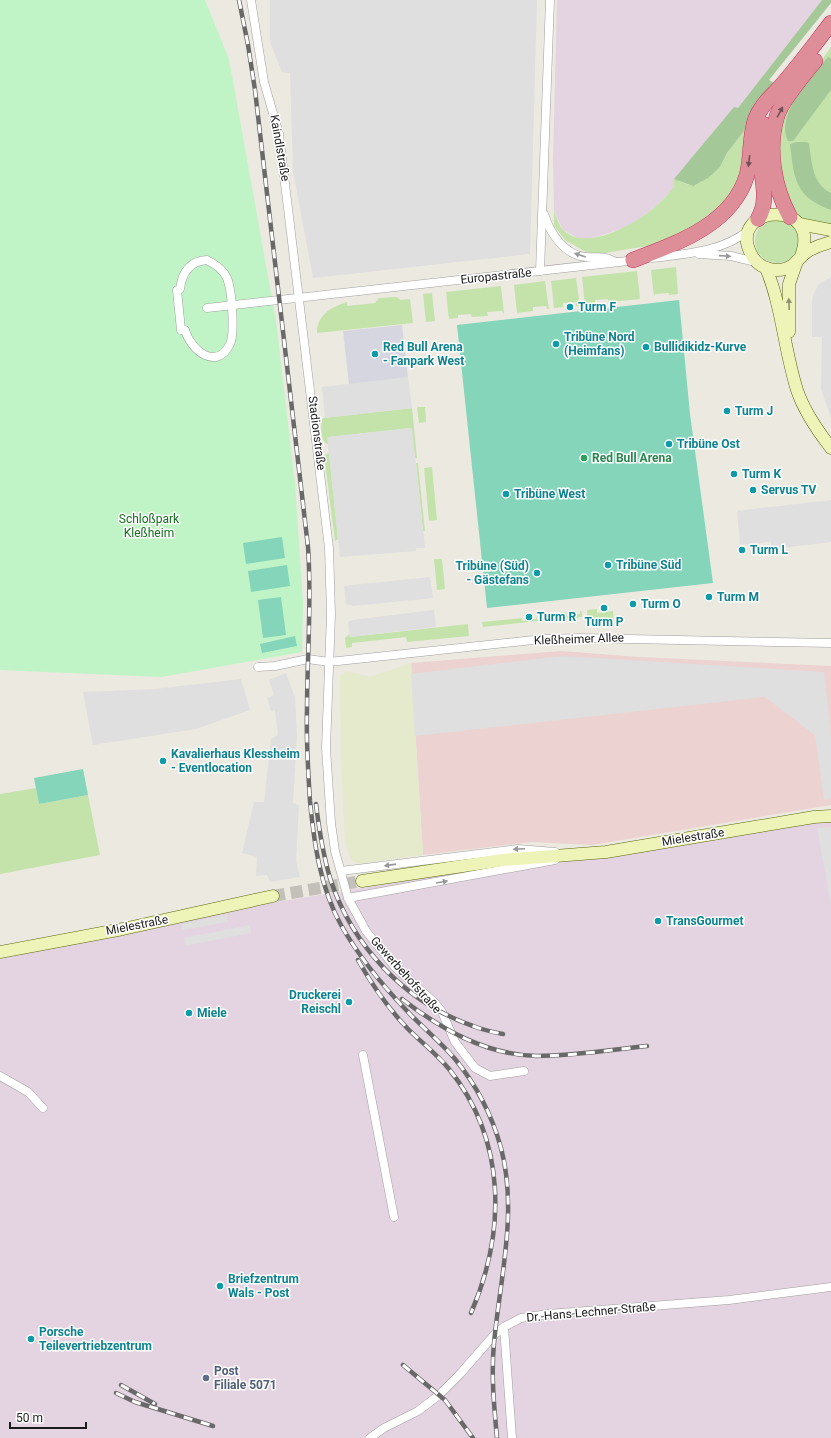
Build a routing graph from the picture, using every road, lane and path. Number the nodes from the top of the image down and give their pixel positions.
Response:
1 (251, 0) edge
2 (550, 0) edge
3 (831, 24) edge
4 (831, 40) edge
5 (779, 89) junction
6 (543, 210) junction
7 (794, 221) junction
8 (754, 225) junction
9 (831, 230) edge
10 (831, 242) edge
11 (692, 253) junction
12 (799, 258) junction
13 (633, 260) junction
14 (617, 262) junction
15 (761, 265) junction
16 (540, 271) junction
17 (300, 297) junction
18 (231, 305) junction
19 (207, 308) dead end
20 (790, 357) junction
21 (831, 448) edge
22 (831, 643) edge
23 (329, 662) junction
24 (258, 667) dead end
25 (831, 810) edge
26 (831, 816) edge
27 (814, 817) junction
28 (572, 855) junction
29 (341, 871) junction
30 (362, 881) tunnel mouth
31 (273, 896) tunnel mouth
32 (348, 898) junction
33 (0, 952) edge
34 (363, 1056) dead end
35 (524, 1071) dead end
36 (0, 1076) edge
37 (43, 1108) dead end
38 (394, 1217) dead end
39 (831, 1287) edge
40 (504, 1327) junction
41 (370, 1438) edge
42 (512, 1438) edge

1 - 17 street, Kaindlstraße
2 - 6 street
3 - 5 highway
7 -> 4 highway
5 - 8 highway
5 -> 13 highway
14 -> 6 street
6 - 16 street
7 - 8 street, Europastraße
7 - 9 street, Europastraße
7 - 12 street
8 - 11 street, Europastraße
8 - 15 street
10 - 12 street, Europastraße
11 - 13 street, Europastraße
11 -> 15 street, Europastraße
12 - 15 street, Europastraße
20 -> 12 street
13 - 14 street, Europastraße
14 - 16 street, Europastraße
15 - 20 street
16 - 17 street, Europastraße
17 - 18 street
17 - 23 street, Stadionstraße
18 - 18 street
18 - 19 street
20 - 21 street
22 - 23 street, Kleßheimer Allee
23 - 24 street, Kleßheimer Allee
23 - 29 street, Gewerbehofstraße
25 - 27 street, Mielestraße
26 - 27 street, Mielestraße
27 - 28 street, Mielestraße
28 -> 29 street, Mielestraße
28 - 30 street, Mielestraße
32 -> 28 street, Mielestraße
29 - 32 street, Gewerbehofstraße
31 - 33 street, Mielestraße
32 - 35 street, Gewerbehofstraße
34 - 38 street
36 - 37 street
39 - 40 street, Dr.-Hans-Lechner-Straße
40 - 41 street, Dr.-Hans-Lechner-Straße
40 - 42 street

